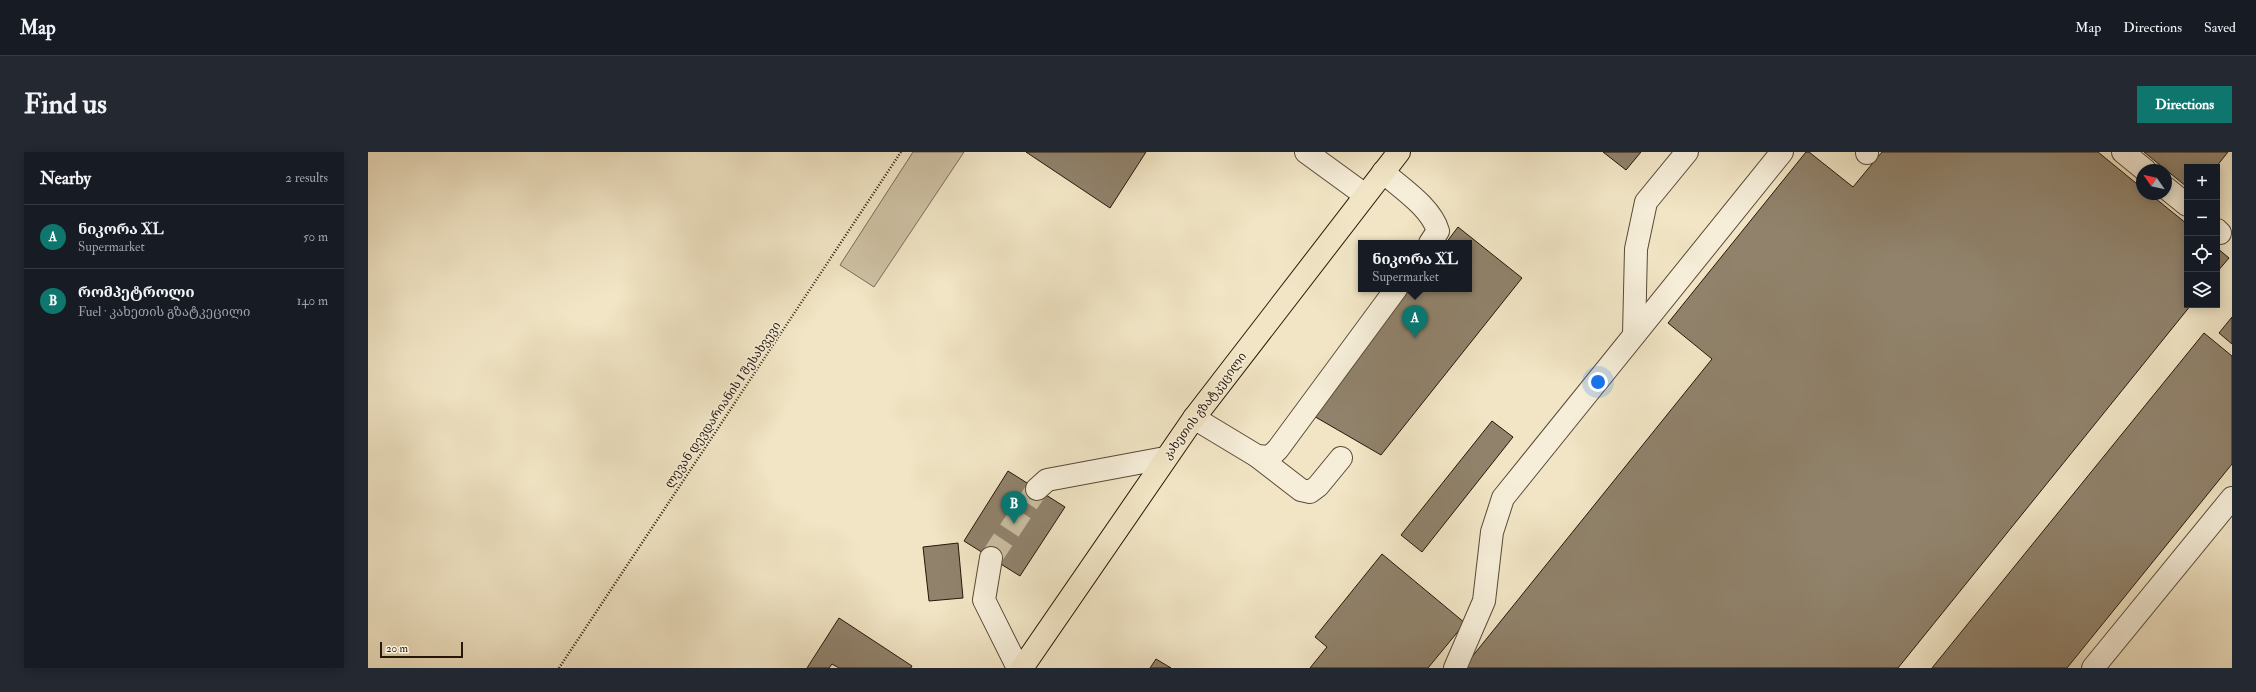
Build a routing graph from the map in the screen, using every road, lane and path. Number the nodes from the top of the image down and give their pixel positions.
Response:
1 (901, 152) edge
2 (1306, 152) edge
3 (1399, 152) edge
4 (1687, 152) edge
5 (1782, 152) edge
6 (2123, 152) edge
7 (2138, 164) edge
8 (1383, 172) junction
9 (2172, 193) edge
10 (1365, 195) junction
11 (2184, 203) edge
12 (1432, 240) edge
13 (1394, 292) edge
14 (1634, 335) junction
15 (1194, 418) junction
16 (1257, 456) junction
17 (1165, 458) junction
18 (1341, 458) dead end
19 (1037, 489) tunnel mouth
20 (2232, 498) edge
21 (991, 558) tunnel mouth
22 (559, 668) edge
23 (1018, 668) edge
24 (1022, 668) edge
25 (1455, 668) edge
26 (2094, 668) edge

1 - 22 path, ლევან დევდარიანის I შესახვევი
2 - 10 lane
3 - 8 highway, კახეთის გზატკეცილი
4 - 14 lane
5 - 14 lane
6 - 7 lane
8 - 10 highway, კახეთის გზატკეცილი
8 - 12 lane
9 - 11 lane
10 - 15 highway, კახეთის გზატკეცილი
13 - 16 lane
14 - 25 lane
15 - 16 lane
15 - 17 highway, კახეთის გზატკეცილი
16 - 18 lane
17 - 19 lane
17 - 24 highway, კახეთის გზატკეცილი
20 - 26 lane
21 - 23 lane

